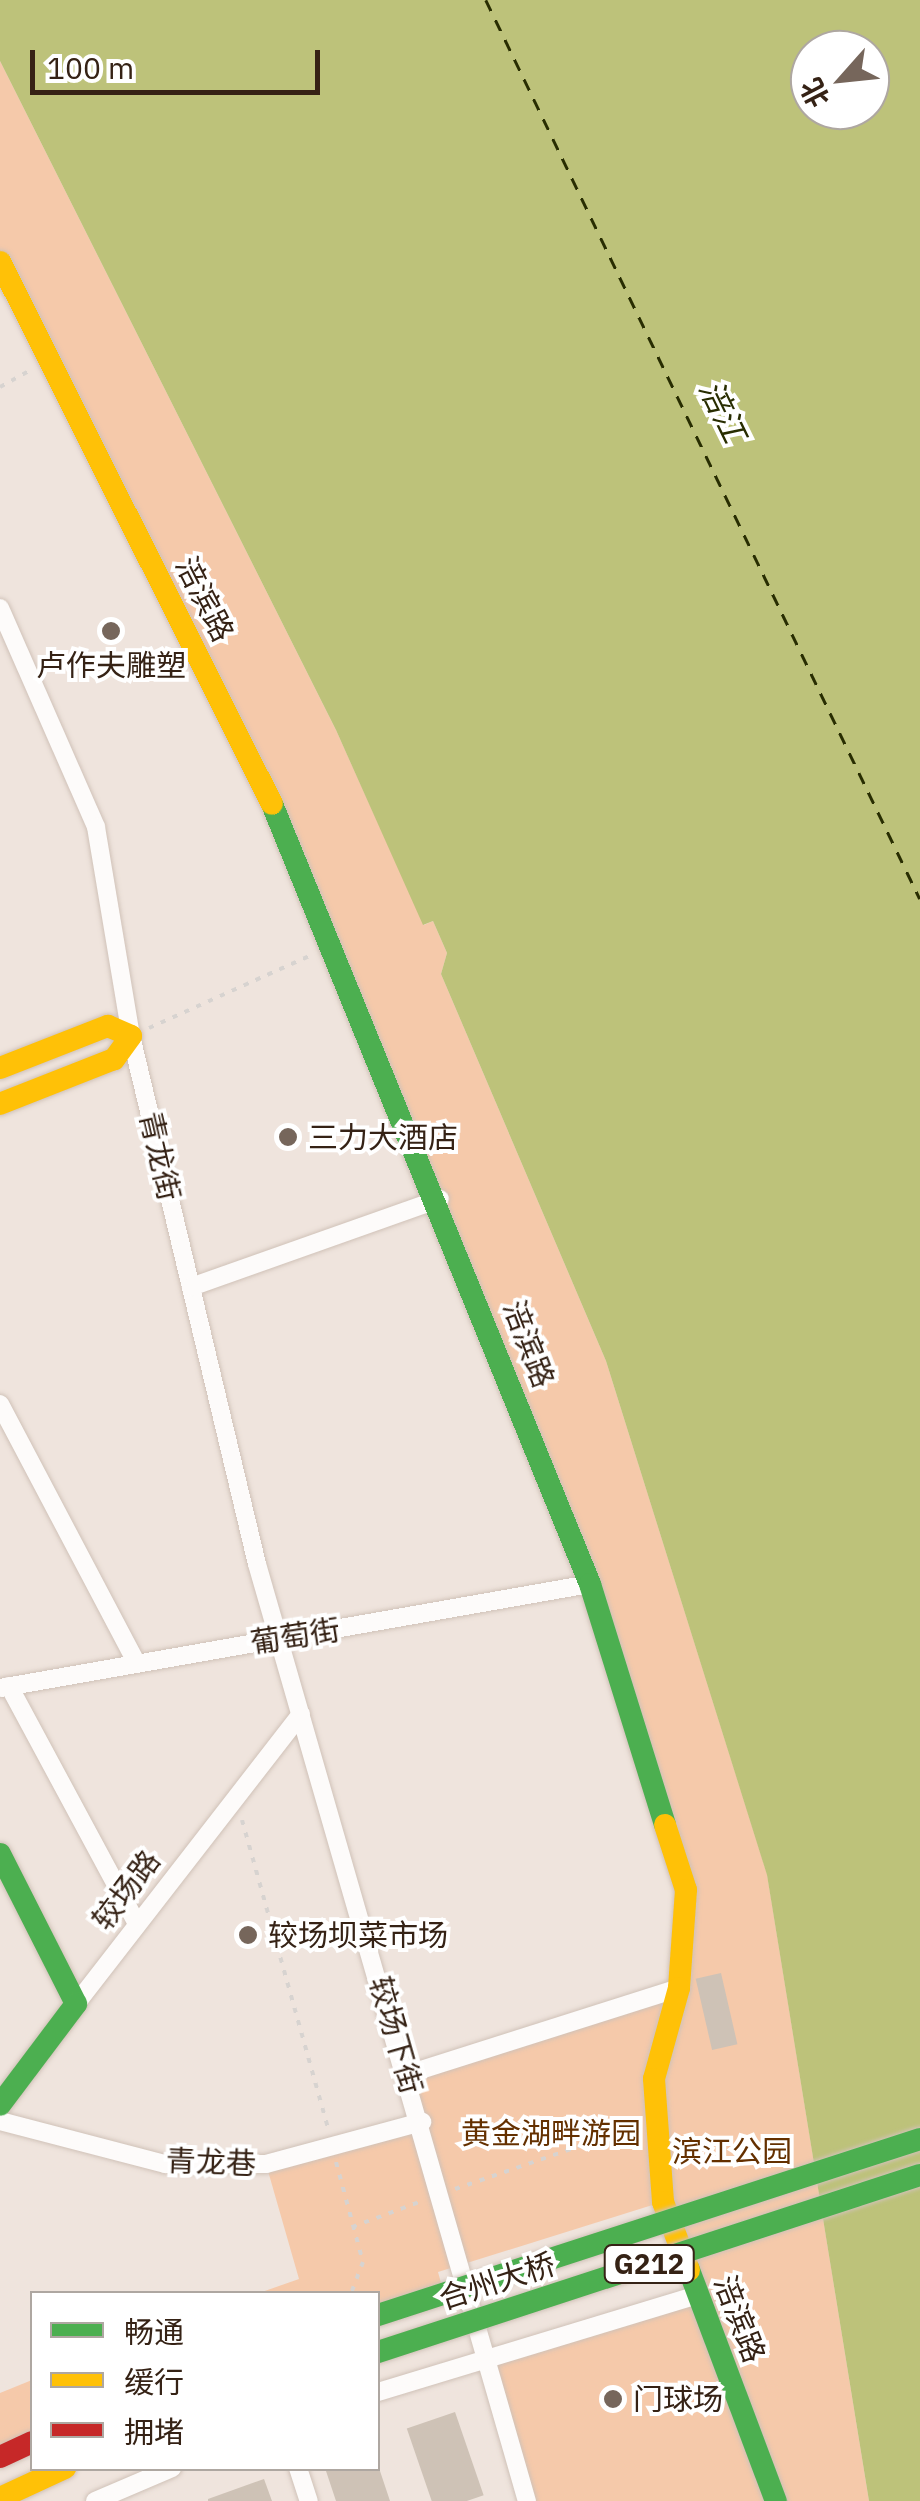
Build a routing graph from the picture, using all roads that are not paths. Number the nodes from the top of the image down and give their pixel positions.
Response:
1 (0, 262) edge
2 (0, 608) edge
3 (131, 1036) junction
4 (0, 1068) edge
5 (0, 1104) edge
6 (440, 1199) junction
7 (191, 1287) junction
8 (2, 1412) edge
9 (590, 1584) junction
10 (279, 1640) junction
11 (135, 1660) junction
12 (4, 1687) edge
13 (301, 1714) junction
14 (0, 1854) edge
15 (137, 1924) junction
16 (679, 1988) junction
17 (76, 2004) junction
18 (408, 2074) junction
19 (0, 2105) edge
20 (0, 2122) edge
21 (422, 2122) junction
22 (920, 2140) edge
23 (920, 2176) edge
24 (698, 2295) junction
25 (380, 2313) edge
26 (380, 2351) edge
27 (488, 2358) junction
28 (380, 2391) edge
29 (30, 2443) edge
30 (0, 2457) edge
31 (58, 2471) edge
32 (165, 2471) edge
33 (299, 2471) edge
34 (0, 2498) edge
35 (95, 2501) edge
36 (309, 2501) edge
37 (527, 2501) edge
38 (776, 2501) edge

1 - 6 main road, 涪滨路
2 - 3 street, 青龙街
3 - 4 main road
3 - 5 main road
3 - 7 street, 青龙街
6 - 7 street
6 - 9 main road, 涪滨路
7 - 10 street, 青龙街
8 - 11 street
9 - 10 street, 葡萄街
9 - 16 main road, 涪滨路
10 - 11 street, 葡萄街
10 - 13 street, 青龙街
11 - 12 street, 葡萄街
12 - 15 street
13 - 15 street, 较场路
13 - 18 street, 较场下街
14 - 17 main road
15 - 17 street, 较场路
16 - 18 street
16 - 24 main road, 涪滨路
17 - 19 main road, 较场路
18 - 21 street, 较场下街
20 - 21 street, 青龙巷
21 - 27 street, 较场下街
22 - 25 main road, 合州大桥 / G212, bridge
23 - 26 main road, 合州大桥 / G212, bridge
24 - 27 street
24 - 38 main road, 涪滨路
27 - 28 street
27 - 37 street, 较场下街
29 - 30 main road
31 - 34 main road
32 - 35 street
33 - 36 street

